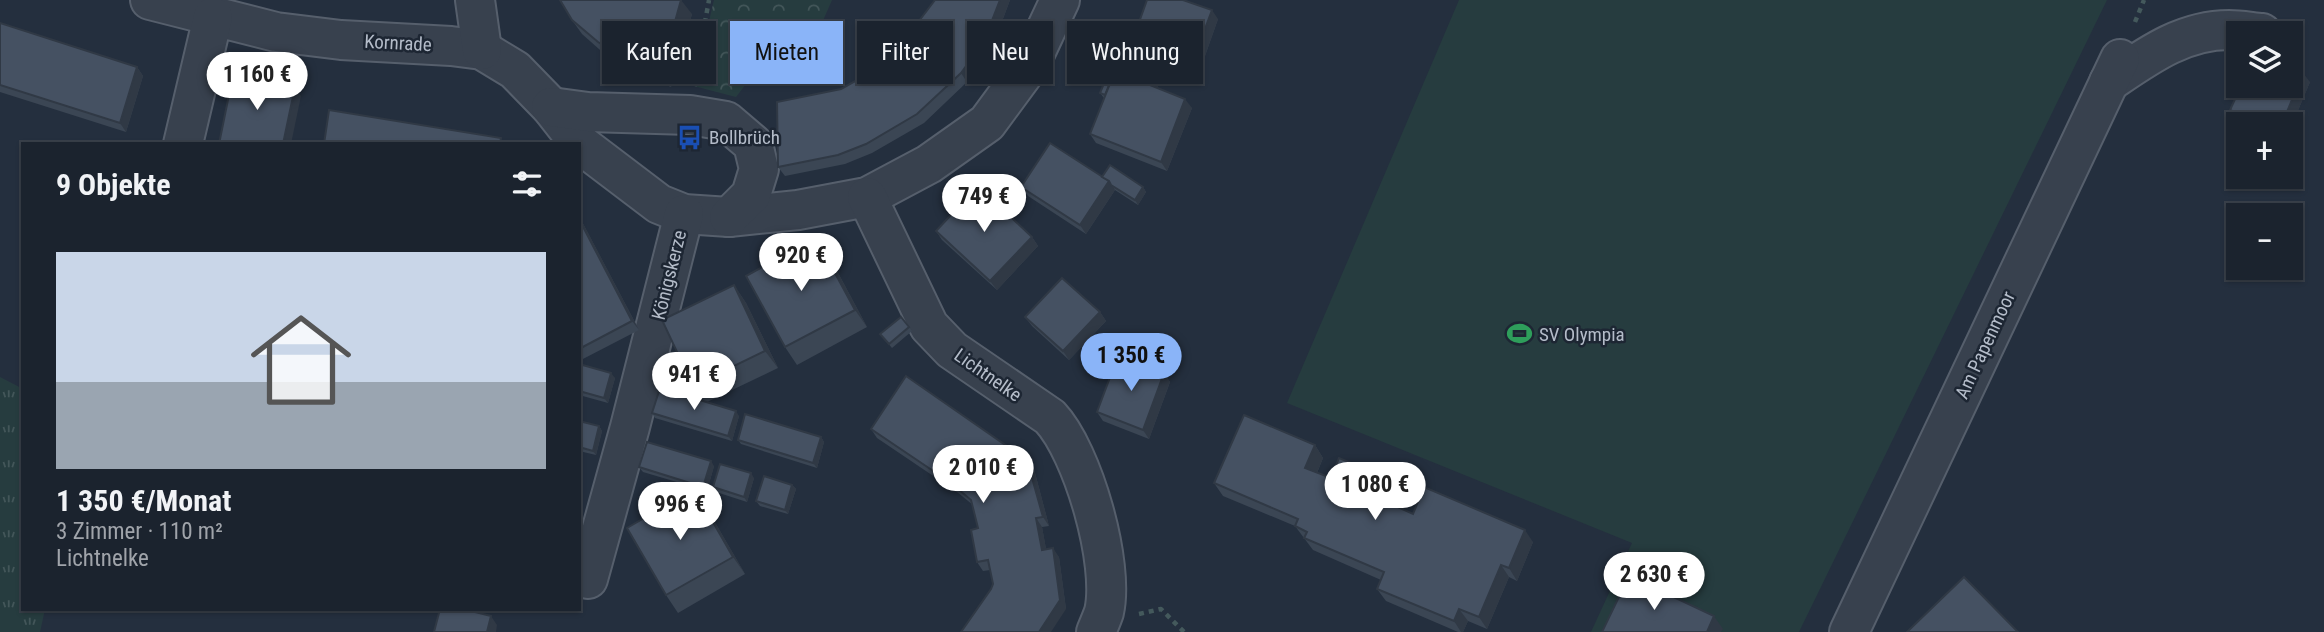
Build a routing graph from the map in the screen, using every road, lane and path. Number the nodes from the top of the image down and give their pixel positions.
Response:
1 (150, 0) edge
2 (475, 0) edge
3 (709, 0) edge
4 (1060, 0) edge
5 (213, 17) junction
6 (2226, 30) edge
7 (482, 50) junction
8 (551, 107) junction
9 (690, 116) junction
10 (183, 142) edge
11 (578, 142) edge
12 (581, 145) edge
13 (867, 197) junction
14 (684, 214) junction
15 (729, 216) junction
16 (588, 579) dead end
17 (1100, 621) edge
18 (1184, 632) edge
19 (1849, 632) edge

1 - 5 street, Kornrade
2 - 7 street
3 - 9 path
4 - 13 street, Kornrade
5 - 7 street, Kornrade
5 - 10 street
6 - 19 street, Am Papenmoor
7 - 8 street, Kornrade
8 - 9 street
8 - 11 street, Kornrade
9 - 15 street
12 - 14 street, Kornrade
13 - 15 street, Kornrade
13 - 17 street, Lichtnelke
14 - 15 street, Kornrade
14 - 16 street, Königskerze
17 - 18 path

